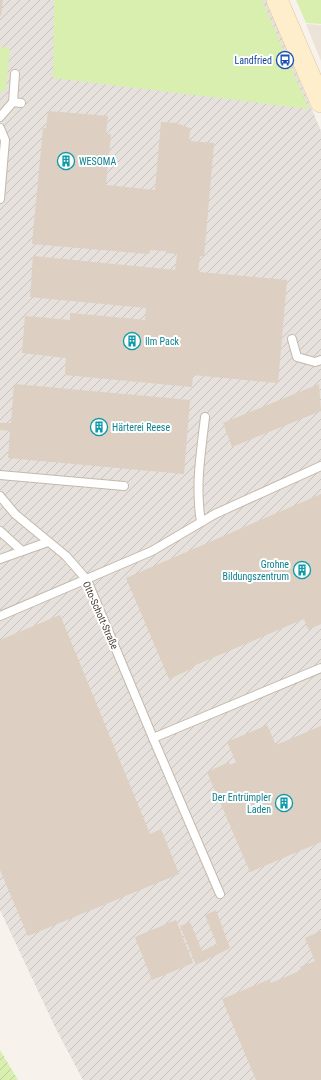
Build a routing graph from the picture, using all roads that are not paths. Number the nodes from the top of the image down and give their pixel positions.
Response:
1 (278, 0) edge
2 (16, 74) dead end
3 (12, 102) junction
4 (321, 102) edge
5 (22, 103) dead end
6 (0, 117) edge
7 (0, 128) edge
8 (0, 199) edge
9 (292, 339) dead end
10 (321, 360) edge
11 (205, 417) dead end
12 (321, 466) edge
13 (0, 475) edge
14 (124, 486) dead end
15 (0, 496) edge
16 (201, 522) junction
17 (0, 530) edge
18 (48, 542) junction
19 (22, 551) junction
20 (0, 559) edge
21 (87, 580) junction
22 (0, 616) edge
23 (321, 668) edge
24 (153, 738) junction
25 (220, 894) dead end

1 - 4 street
2 - 3 lane
3 - 5 lane
3 - 6 lane
7 - 8 lane
9 - 10 lane
11 - 16 lane
12 - 16 lane
13 - 14 lane
15 - 18 lane, Otto-Schott-Straße
16 - 21 lane
17 - 19 lane
18 - 19 lane
18 - 21 lane, Otto-Schott-Straße
19 - 20 lane
21 - 22 lane
21 - 24 lane, Otto-Schott-Straße
23 - 24 lane
24 - 25 lane, Otto-Schott-Straße

